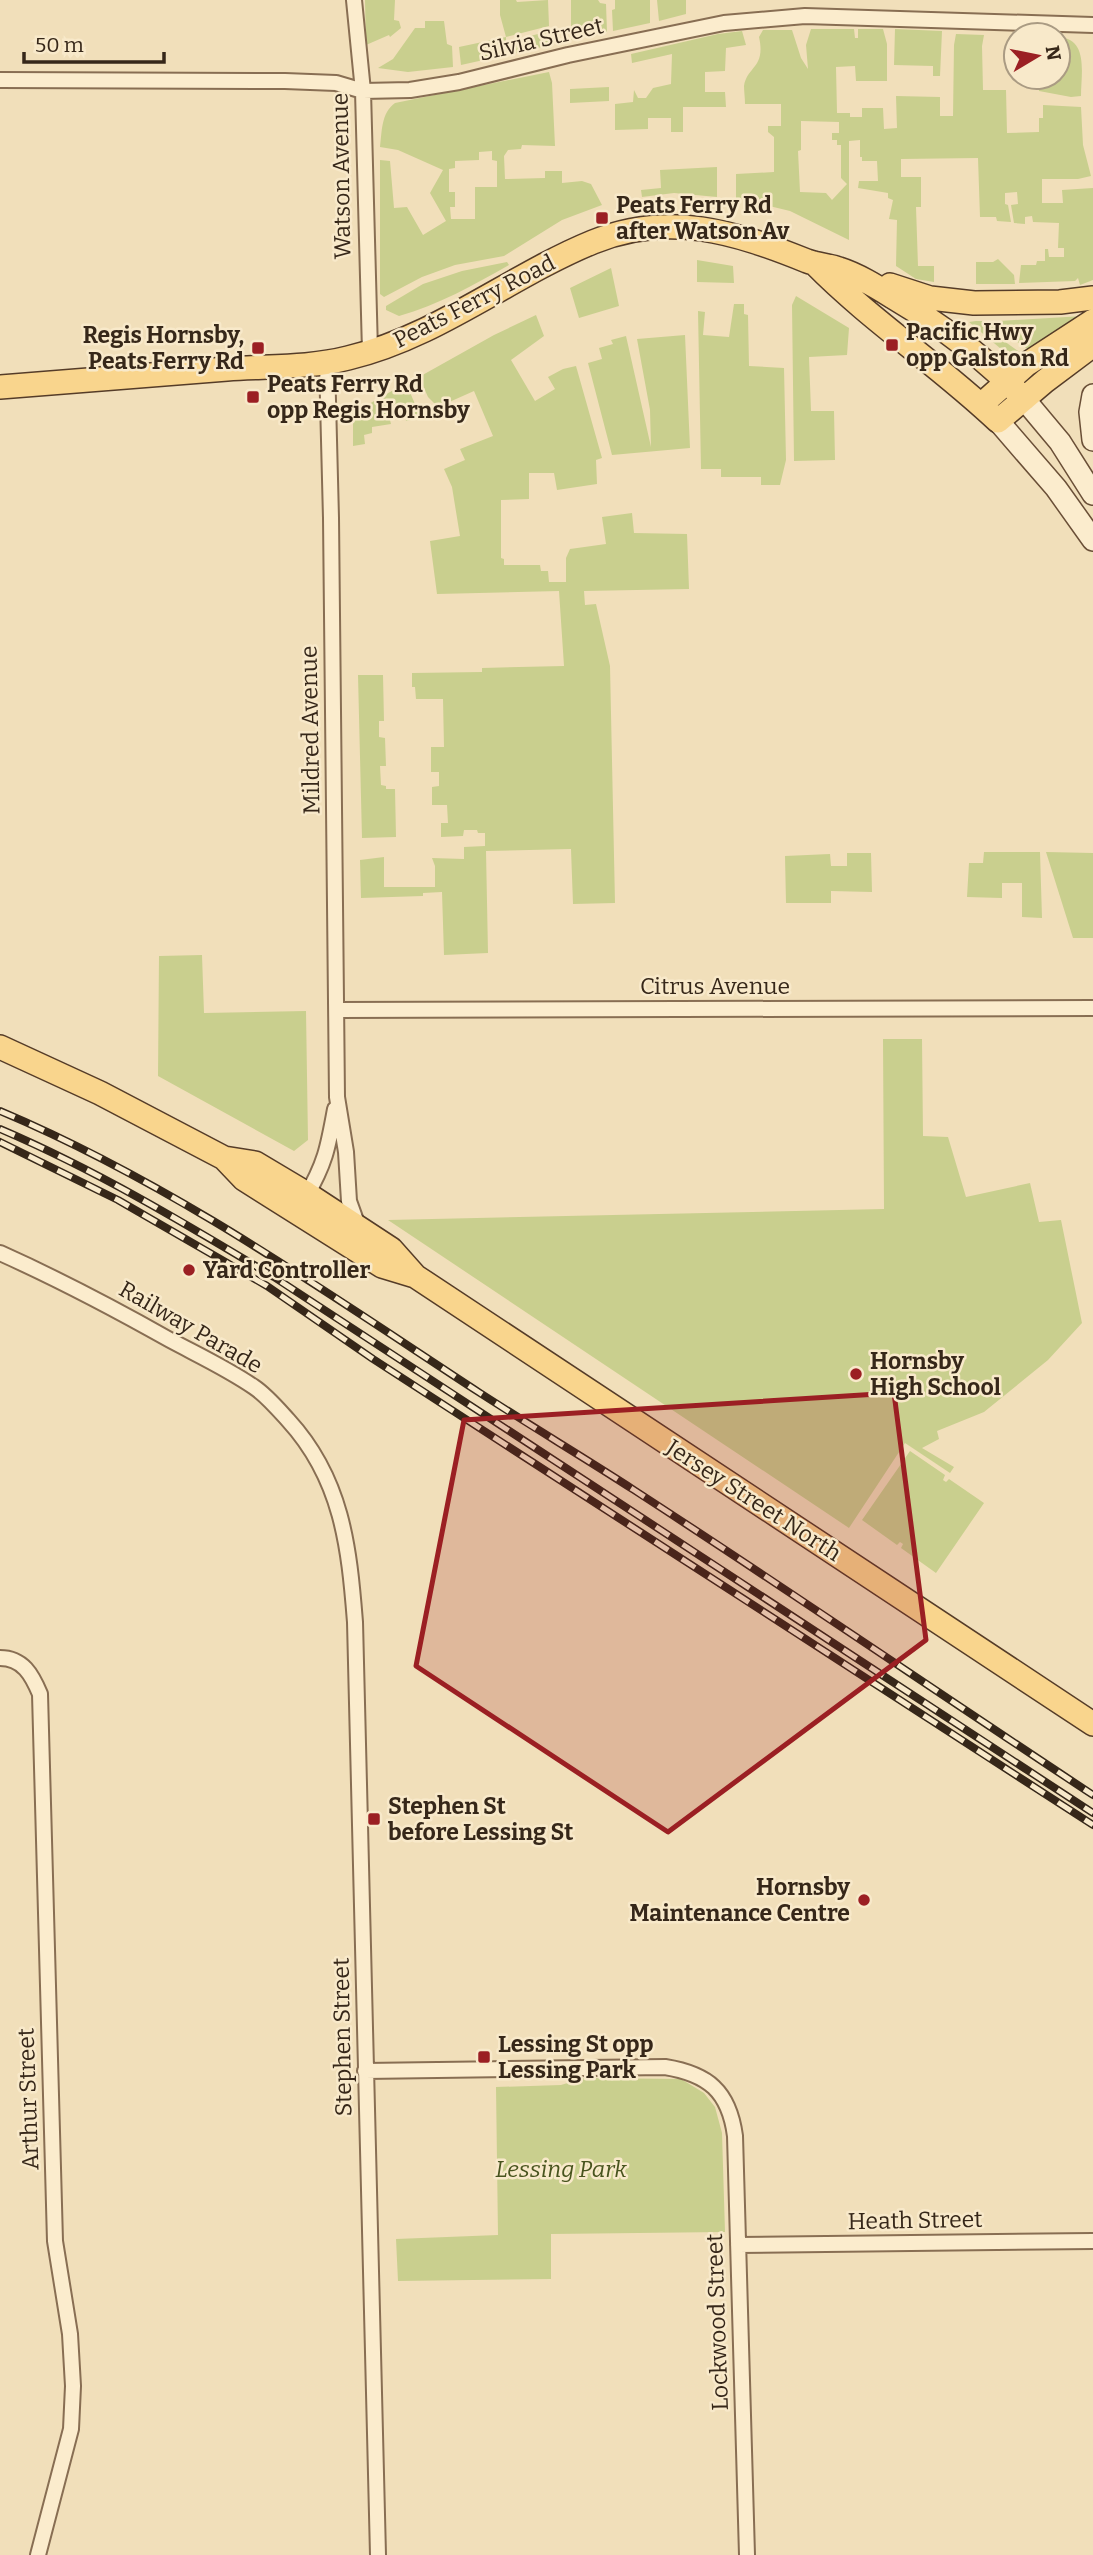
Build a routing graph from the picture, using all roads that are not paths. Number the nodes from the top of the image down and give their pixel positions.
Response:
1 (354, 0) edge
2 (1093, 25) edge
3 (0, 80) edge
4 (363, 91) junction
5 (814, 263) junction
6 (841, 269) junction
7 (1093, 298) edge
8 (1093, 321) edge
9 (1093, 345) edge
10 (370, 351) junction
11 (327, 362) junction
12 (1008, 382) junction
13 (0, 387) edge
14 (1093, 396) edge
15 (1024, 399) junction
16 (989, 413) junction
17 (1093, 440) edge
18 (1093, 494) edge
19 (1093, 540) edge
20 (1093, 1008) edge
21 (337, 1010) junction
22 (0, 1047) edge
23 (337, 1097) junction
24 (302, 1203) junction
25 (358, 1227) junction
26 (0, 1253) edge
27 (415, 1276) junction
28 (342, 1519) joint
29 (0, 1658) edge
30 (1093, 1724) edge
31 (365, 2071) junction
32 (1093, 2241) edge
33 (738, 2245) junction
34 (38, 2555) edge
35 (378, 2555) edge
36 (747, 2555) edge

1 - 4 street, Watson Avenue
2 - 4 street, Silvia Street
3 - 4 street, Silvia Street
4 - 10 street, Watson Avenue
5 - 6 main road, Peats Ferry Road
5 - 10 main road, Peats Ferry Road
5 - 16 main road, Peats Ferry Road
6 - 7 main road
6 - 12 main road, Peats Ferry Road
8 - 12 main road
9 - 15 main road
10 - 11 main road, Peats Ferry Road
11 - 13 main road, Peats Ferry Road
11 - 21 street, Mildred Avenue
12 - 15 main road, Peats Ferry Road
12 - 16 main road
14 - 17 main road
15 - 16 main road
15 - 18 main road, Peats Ferry Road
16 - 19 main road, Peats Ferry Road
20 - 21 street, Citrus Avenue
21 - 23 street, Mildred Avenue
22 - 24 main road, Jersey Street North
23 - 24 street, Mildred Avenue
23 - 25 street, Mildred Avenue
24 - 25 main road, Jersey Street North
24 - 27 main road, Jersey Street North
25 - 27 main road, Jersey Street North
26 - 28 street, Railway Parade
27 - 30 main road, Jersey Street North
28 - 31 street, Stephen Street
29 - 34 street, Arthur Street
31 - 33 street, Lockwood Street
31 - 35 street, Stephen Street
32 - 33 street, Heath Street
33 - 36 street, Lockwood Street

